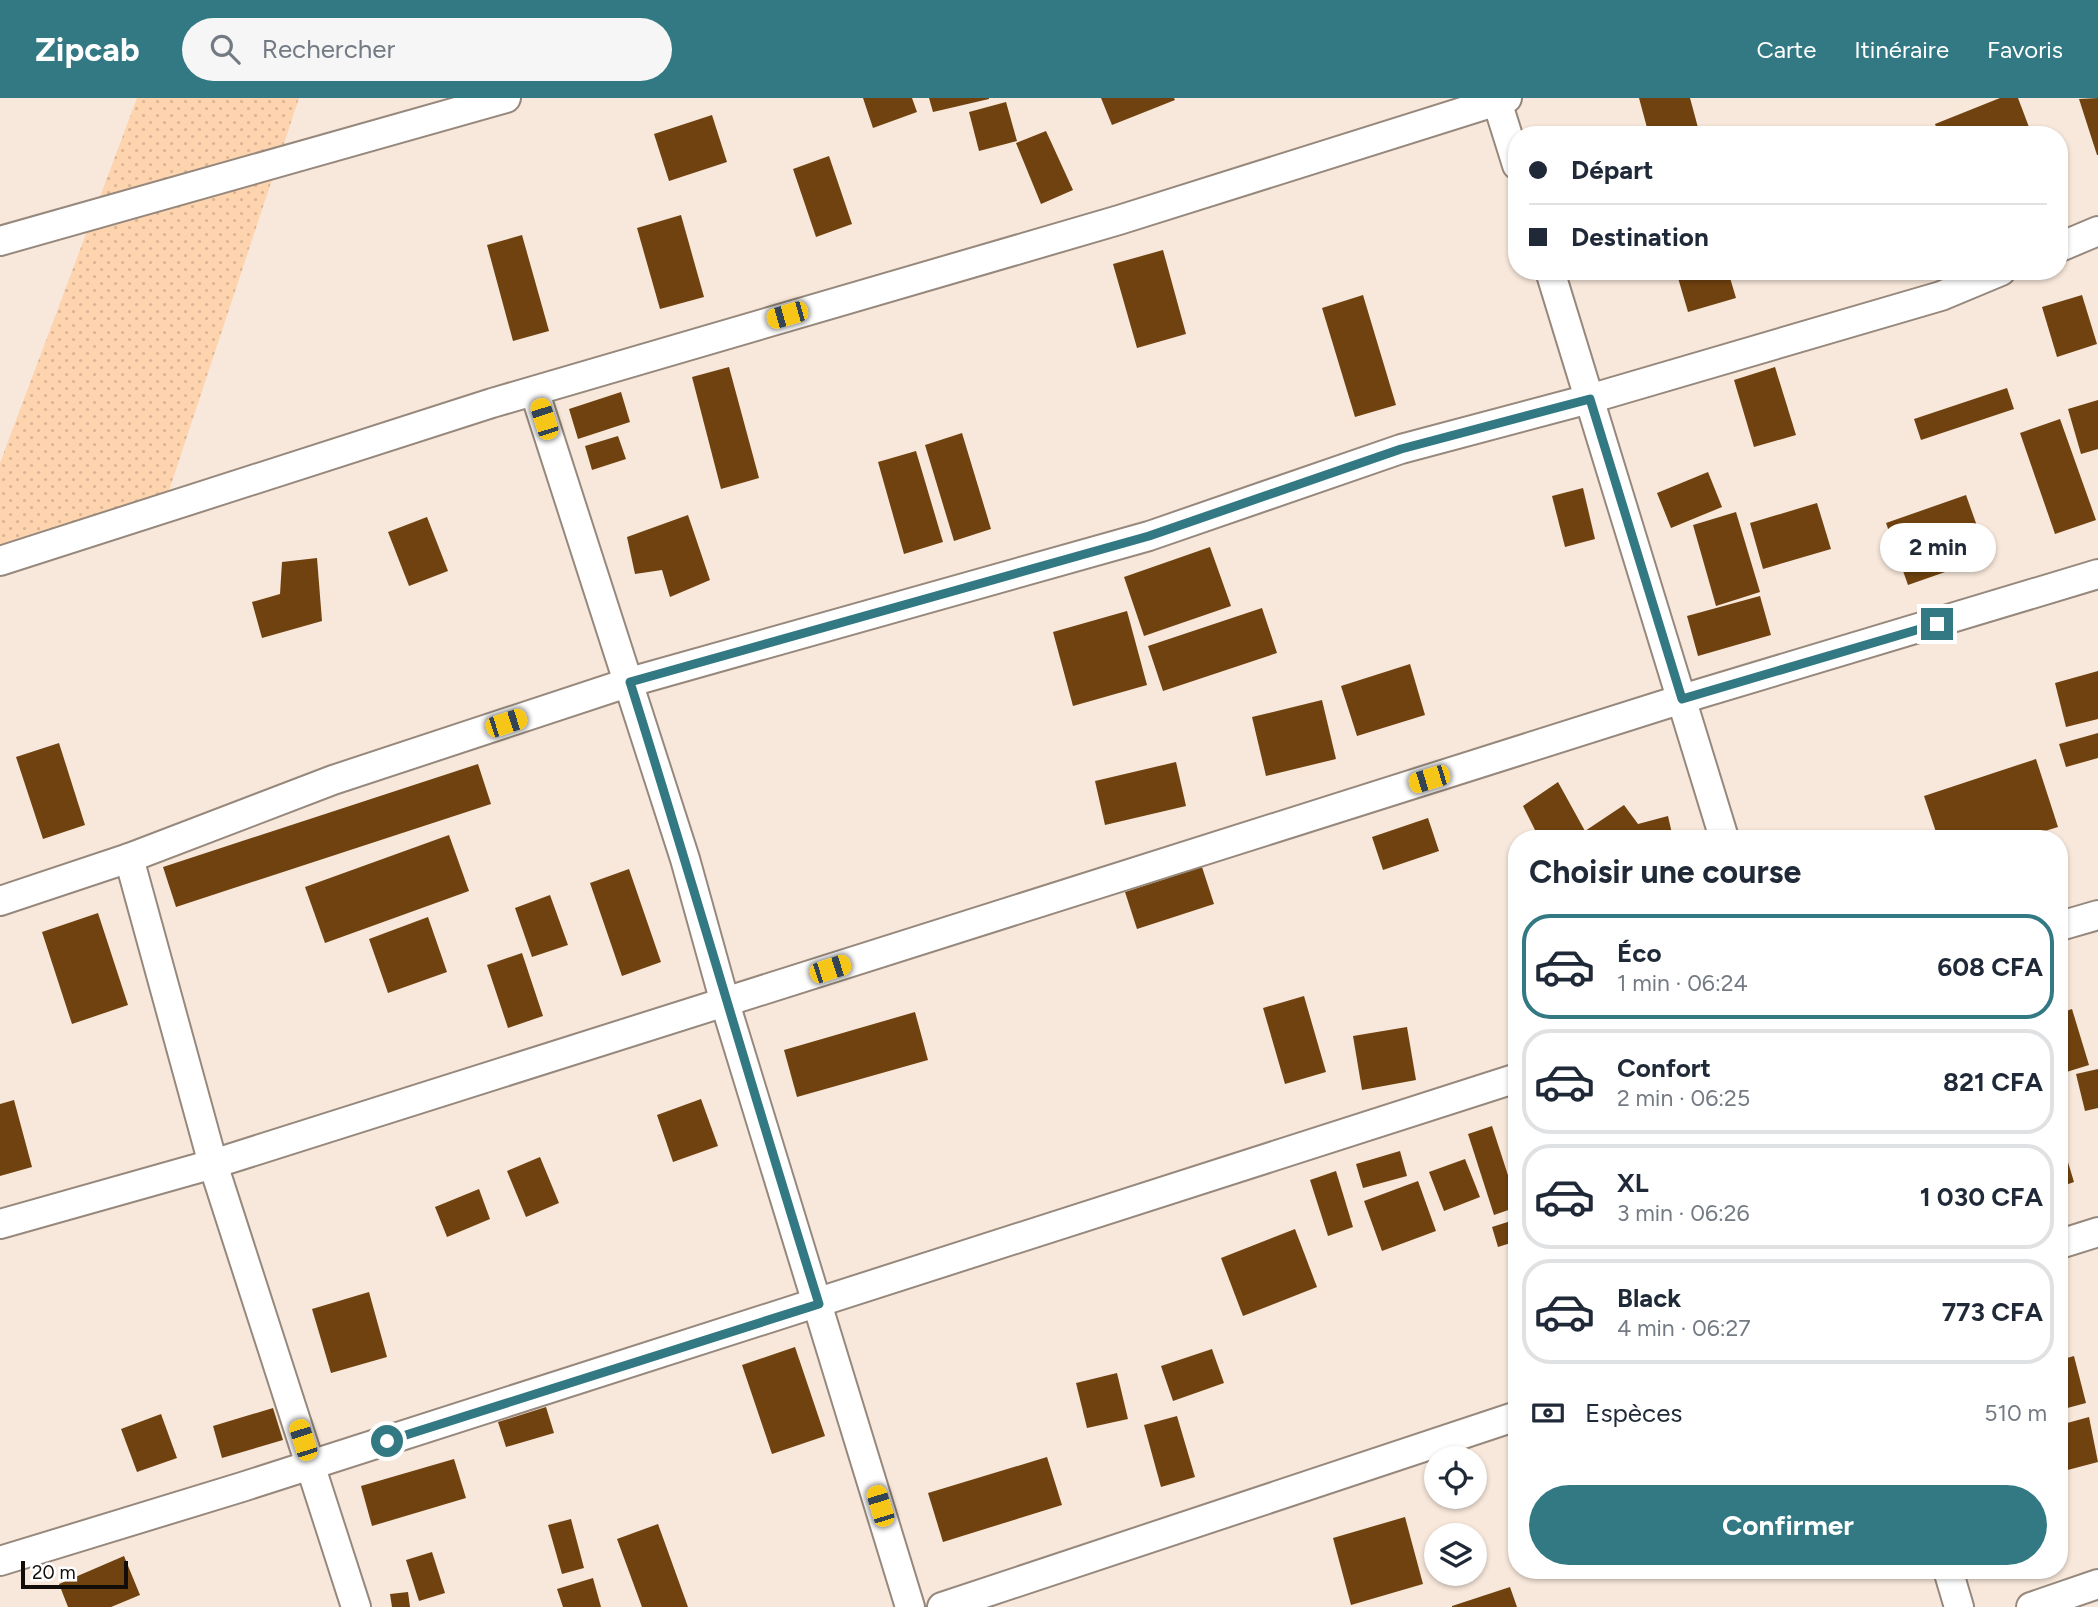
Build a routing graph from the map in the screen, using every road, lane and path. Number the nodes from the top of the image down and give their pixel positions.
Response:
1 (506, 98) edge
2 (1501, 99) edge
3 (1508, 127) edge
4 (2098, 232) edge
5 (0, 241) edge
6 (2068, 244) edge
7 (1553, 280) edge
8 (1979, 280) edge
9 (535, 393) junction
10 (1590, 399) junction
11 (0, 561) edge
12 (2098, 574) edge
13 (630, 682) junction
14 (1682, 699) junction
15 (1722, 830) edge
16 (129, 858) junction
17 (0, 901) edge
18 (2098, 915) edge
19 (2068, 924) edge
20 (725, 1003) junction
21 (1508, 1081) edge
22 (213, 1164) junction
23 (0, 1224) edge
24 (2098, 1232) edge
25 (2068, 1241) edge
26 (819, 1304) junction
27 (1508, 1419) edge
28 (311, 1465) junction
29 (0, 1560) edge
30 (1951, 1579) edge
31 (2098, 1584) edge
32 (356, 1607) edge
33 (910, 1607) edge
34 (942, 1607) edge
35 (1959, 1607) edge
36 (2031, 1607) edge

1 - 5 street
2 - 3 street
2 - 9 street
4 - 6 street
7 - 10 street
8 - 10 street
9 - 11 street
9 - 13 street
10 - 13 street
10 - 14 street
12 - 14 street
13 - 16 street
13 - 20 street
14 - 15 street
14 - 20 street
16 - 17 street
16 - 22 street
18 - 19 street
20 - 22 street
20 - 26 street
21 - 26 street
22 - 23 street
22 - 28 street
24 - 25 street
26 - 28 street
26 - 33 street
27 - 34 street
28 - 29 street
28 - 32 street
30 - 35 street
31 - 36 street

